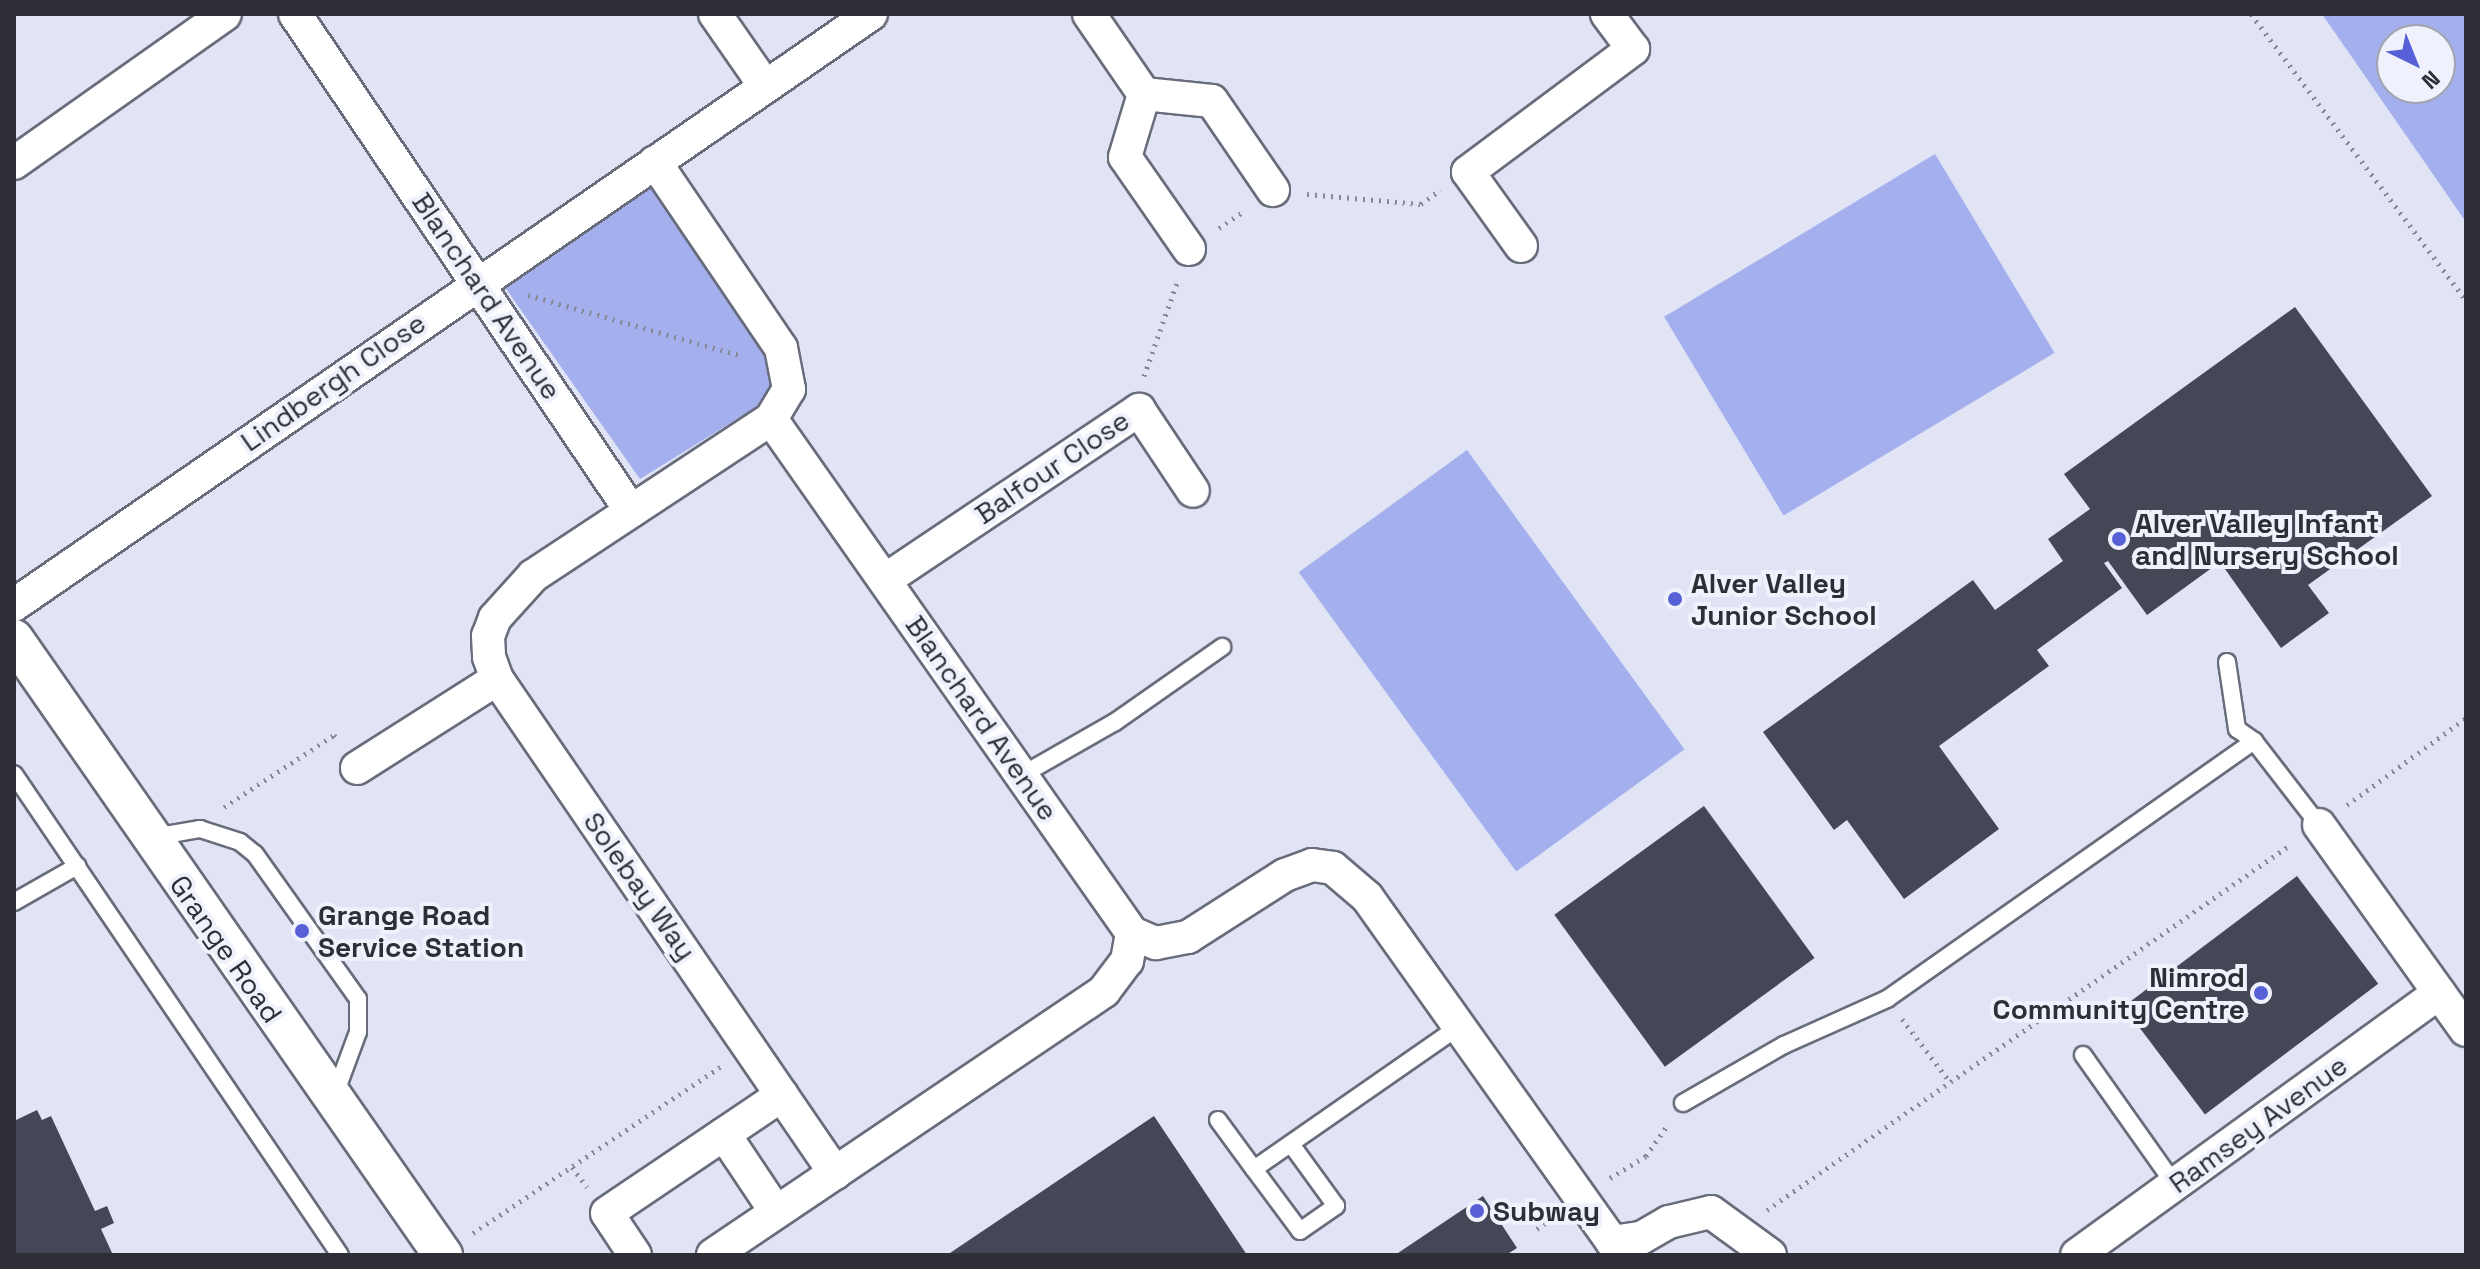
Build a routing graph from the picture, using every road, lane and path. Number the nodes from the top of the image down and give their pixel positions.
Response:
1 (225, 14) edge
2 (295, 14) edge
3 (715, 14) edge
4 (871, 14) edge
5 (1089, 14) edge
6 (2251, 14) edge
7 (1618, 18) edge
8 (765, 86) junction
9 (1144, 94) junction
10 (655, 162) junction
11 (14, 163) edge
12 (1468, 172) junction
13 (1273, 190) junction
14 (1521, 246) dead end
15 (1189, 249) junction
16 (479, 280) junction
17 (2466, 300) edge
18 (789, 369) junction
19 (1139, 410) junction
20 (771, 419) junction
21 (1193, 491) dead end
22 (631, 511) junction
23 (885, 580) junction
24 (14, 605) edge
25 (14, 639) edge
26 (1222, 647) dead end
27 (2227, 662) dead end
28 (497, 679) junction
29 (2466, 718) edge
30 (2254, 741) junction
31 (357, 768) joint
32 (14, 774) edge
33 (1022, 775) junction
34 (214, 813) dead end
35 (2319, 825) junction
36 (148, 838) junction
37 (77, 866) junction
38 (14, 902) edge
39 (1132, 933) junction
40 (2439, 993) junction
41 (1887, 999) junction
42 (1458, 1027) junction
43 (2466, 1030) edge
44 (2083, 1055) dead end
45 (727, 1062) dead end
46 (1950, 1082) junction
47 (782, 1095) junction
48 (333, 1100) junction
49 (1683, 1103) joint
50 (1218, 1120) dead end
51 (724, 1134) junction
52 (1291, 1144) junction
53 (1254, 1169) junction
54 (835, 1173) junction
55 (2175, 1185) junction
56 (1579, 1197) junction
57 (776, 1212) junction
58 (1537, 1229) dead end
59 (1737, 1231) junction
60 (442, 1254) edge
61 (340, 1255) edge
62 (635, 1255) edge
63 (713, 1255) edge
64 (1770, 1255) edge
65 (2077, 1255) edge

1 - 11 street
2 - 16 street, Blanchard Avenue
3 - 8 street
4 - 8 street, Lindbergh Close
5 - 9 street
6 - 17 path
7 - 12 street
8 - 10 street, Lindbergh Close
9 - 13 street
9 - 15 street
10 - 16 street, Lindbergh Close
10 - 18 street
12 - 13 path
12 - 14 street
13 - 15 path
15 - 19 path
16 - 18 path
16 - 22 street, Blanchard Avenue
16 - 24 street, Lindbergh Close
18 - 20 street
19 - 21 street, Balfour Close
19 - 23 street, Balfour Close
20 - 22 street
20 - 23 street, Blanchard Avenue
22 - 28 street, Solebay Way
23 - 33 street, Blanchard Avenue
25 - 36 street, Grange Road
26 - 33 lane
27 - 30 lane
28 - 31 street
28 - 47 street, Solebay Way
29 - 35 path
30 - 35 lane
30 - 41 lane
31 - 34 path
32 - 37 lane
33 - 39 street, Blanchard Avenue
35 - 40 street
35 - 46 path
36 - 48 street, Grange Road
36 - 48 lane
37 - 38 lane
37 - 61 lane
39 - 42 street
39 - 54 street
40 - 43 street
40 - 55 street, Ramsey Avenue
41 - 46 path
41 - 49 lane
42 - 52 lane
42 - 56 street
44 - 55 lane
45 - 60 path
46 - 59 path
47 - 51 street
47 - 54 street, Solebay Way
48 - 60 street, Grange Road
49 - 56 path
50 - 53 lane
51 - 57 street
51 - 62 street
52 - 53 lane
52 - 53 lane
54 - 57 street
55 - 65 street, Ramsey Avenue
56 - 58 path
56 - 59 street
57 - 63 street
59 - 64 street

